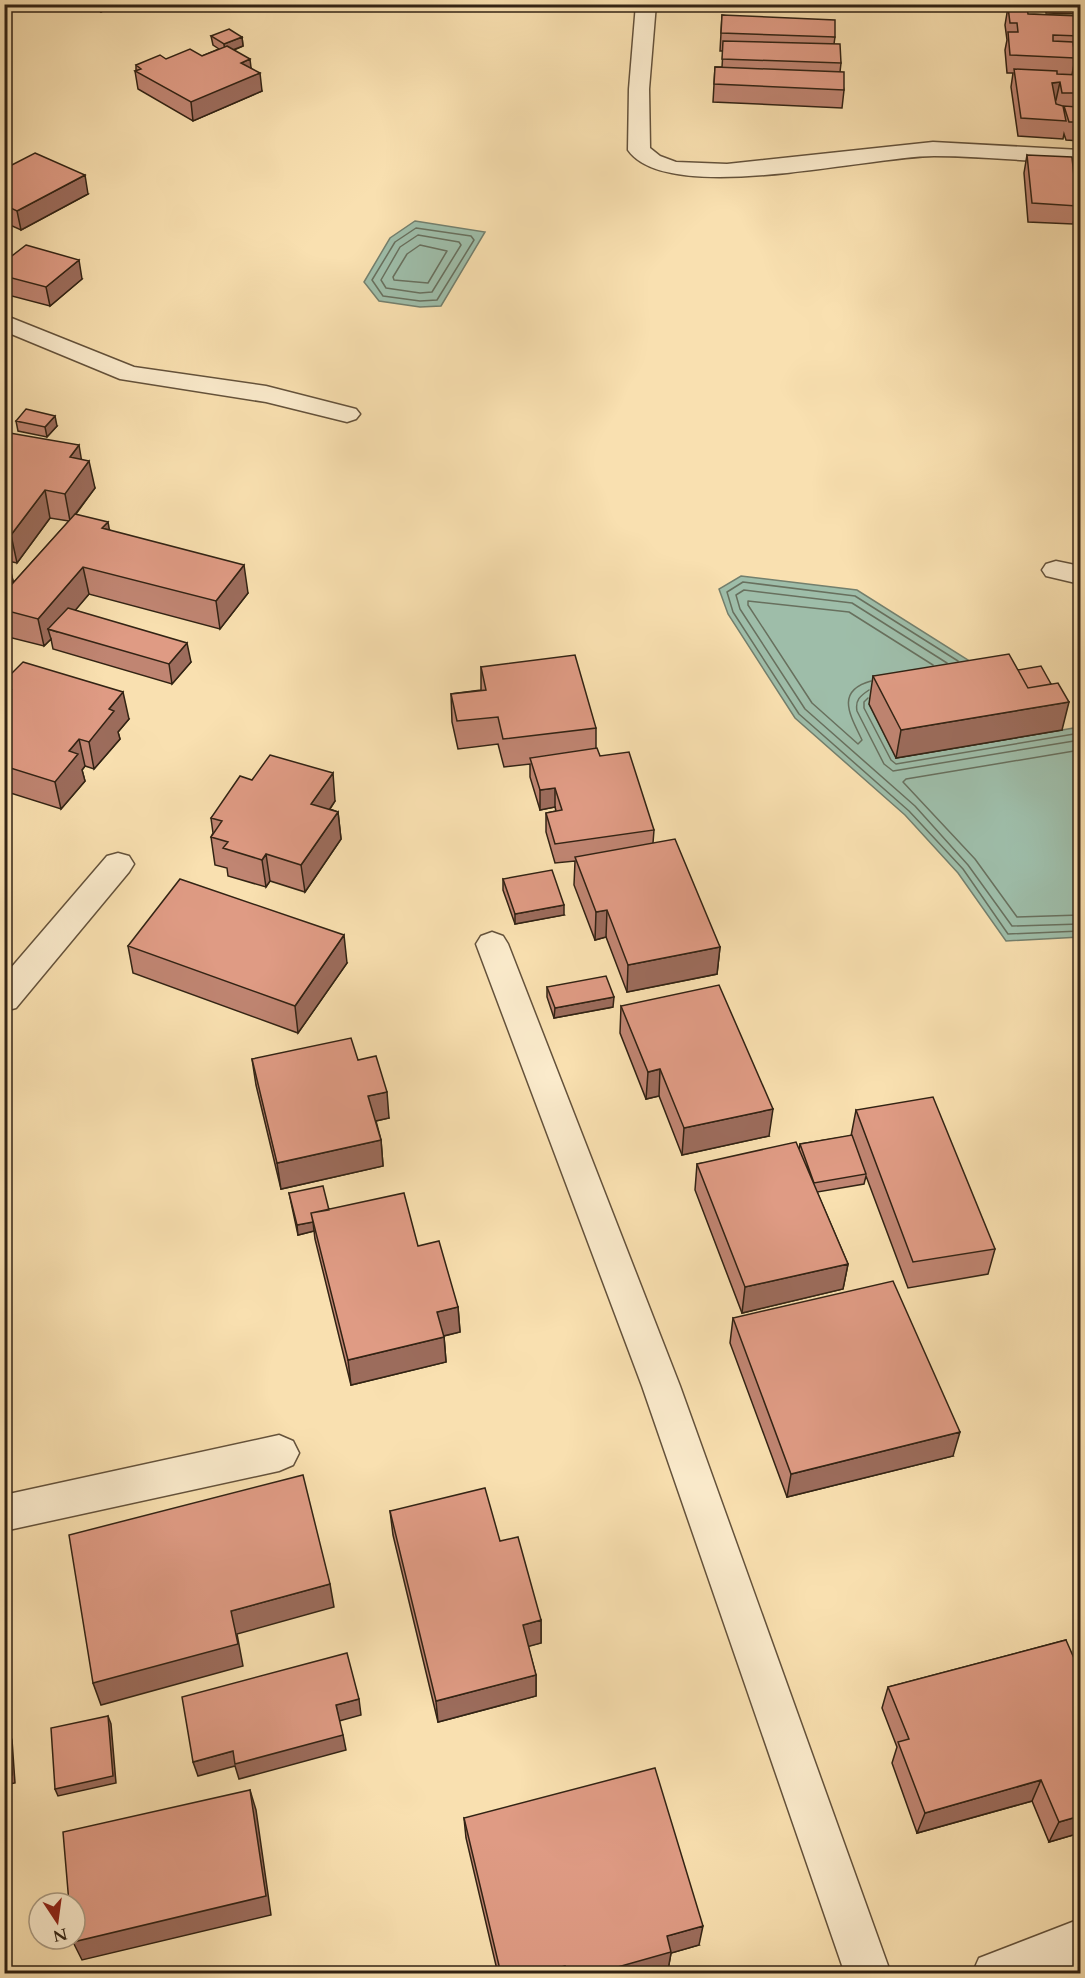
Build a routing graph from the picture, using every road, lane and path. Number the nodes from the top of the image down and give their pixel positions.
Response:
1 (646, 4) edge
2 (1080, 157) edge
3 (4, 322) edge
4 (347, 414) dead end
5 (118, 864) dead end
6 (492, 944) dead end
7 (4, 999) edge
8 (279, 1454) dead end
9 (4, 1513) edge
10 (1080, 1942) edge
11 (868, 1974) edge
12 (995, 1974) edge

1 - 2 street
3 - 4 street
5 - 7 street
6 - 11 street
8 - 9 street
10 - 12 street

